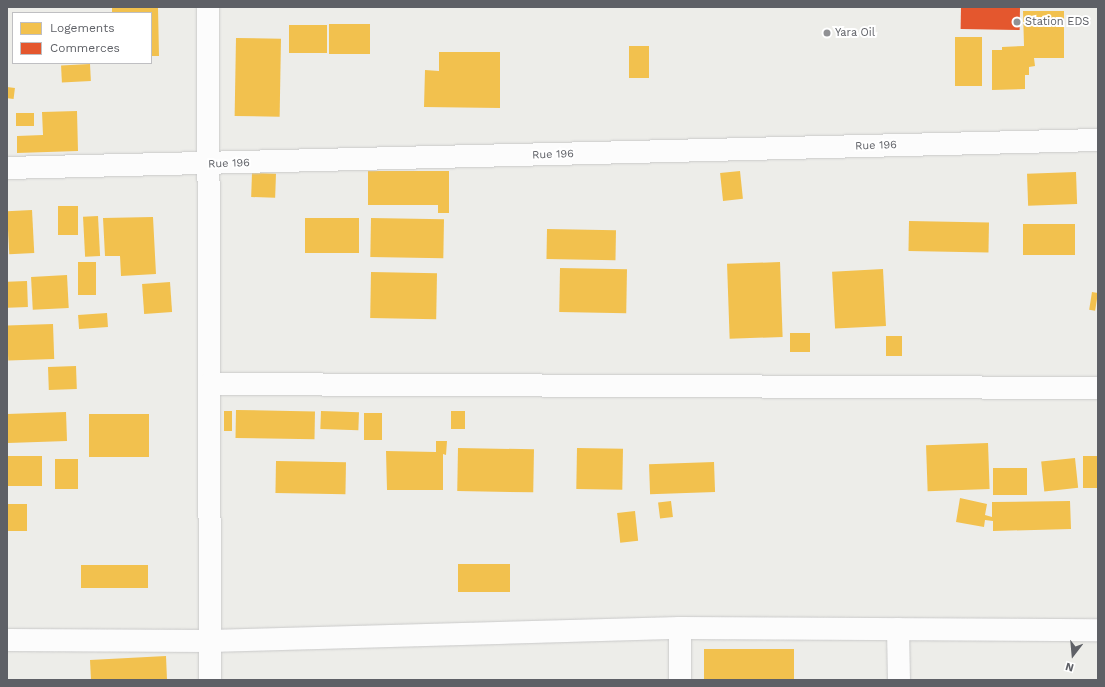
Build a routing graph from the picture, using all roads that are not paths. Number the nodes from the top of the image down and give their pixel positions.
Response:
1 (208, 7) edge
2 (1098, 140) edge
3 (208, 164) junction
4 (7, 168) edge
5 (210, 384) junction
6 (1098, 388) edge
7 (680, 628) junction
8 (898, 628) junction
9 (1098, 630) edge
10 (7, 640) edge
11 (210, 641) junction
12 (210, 680) edge
13 (680, 680) edge
14 (899, 680) edge

1 - 3 street
2 - 3 street, Rue 196
3 - 4 street, Rue 196
3 - 5 street
5 - 6 street
5 - 11 street
7 - 8 street
7 - 11 street
7 - 13 street
8 - 9 street
8 - 14 street
10 - 11 street
11 - 12 street

